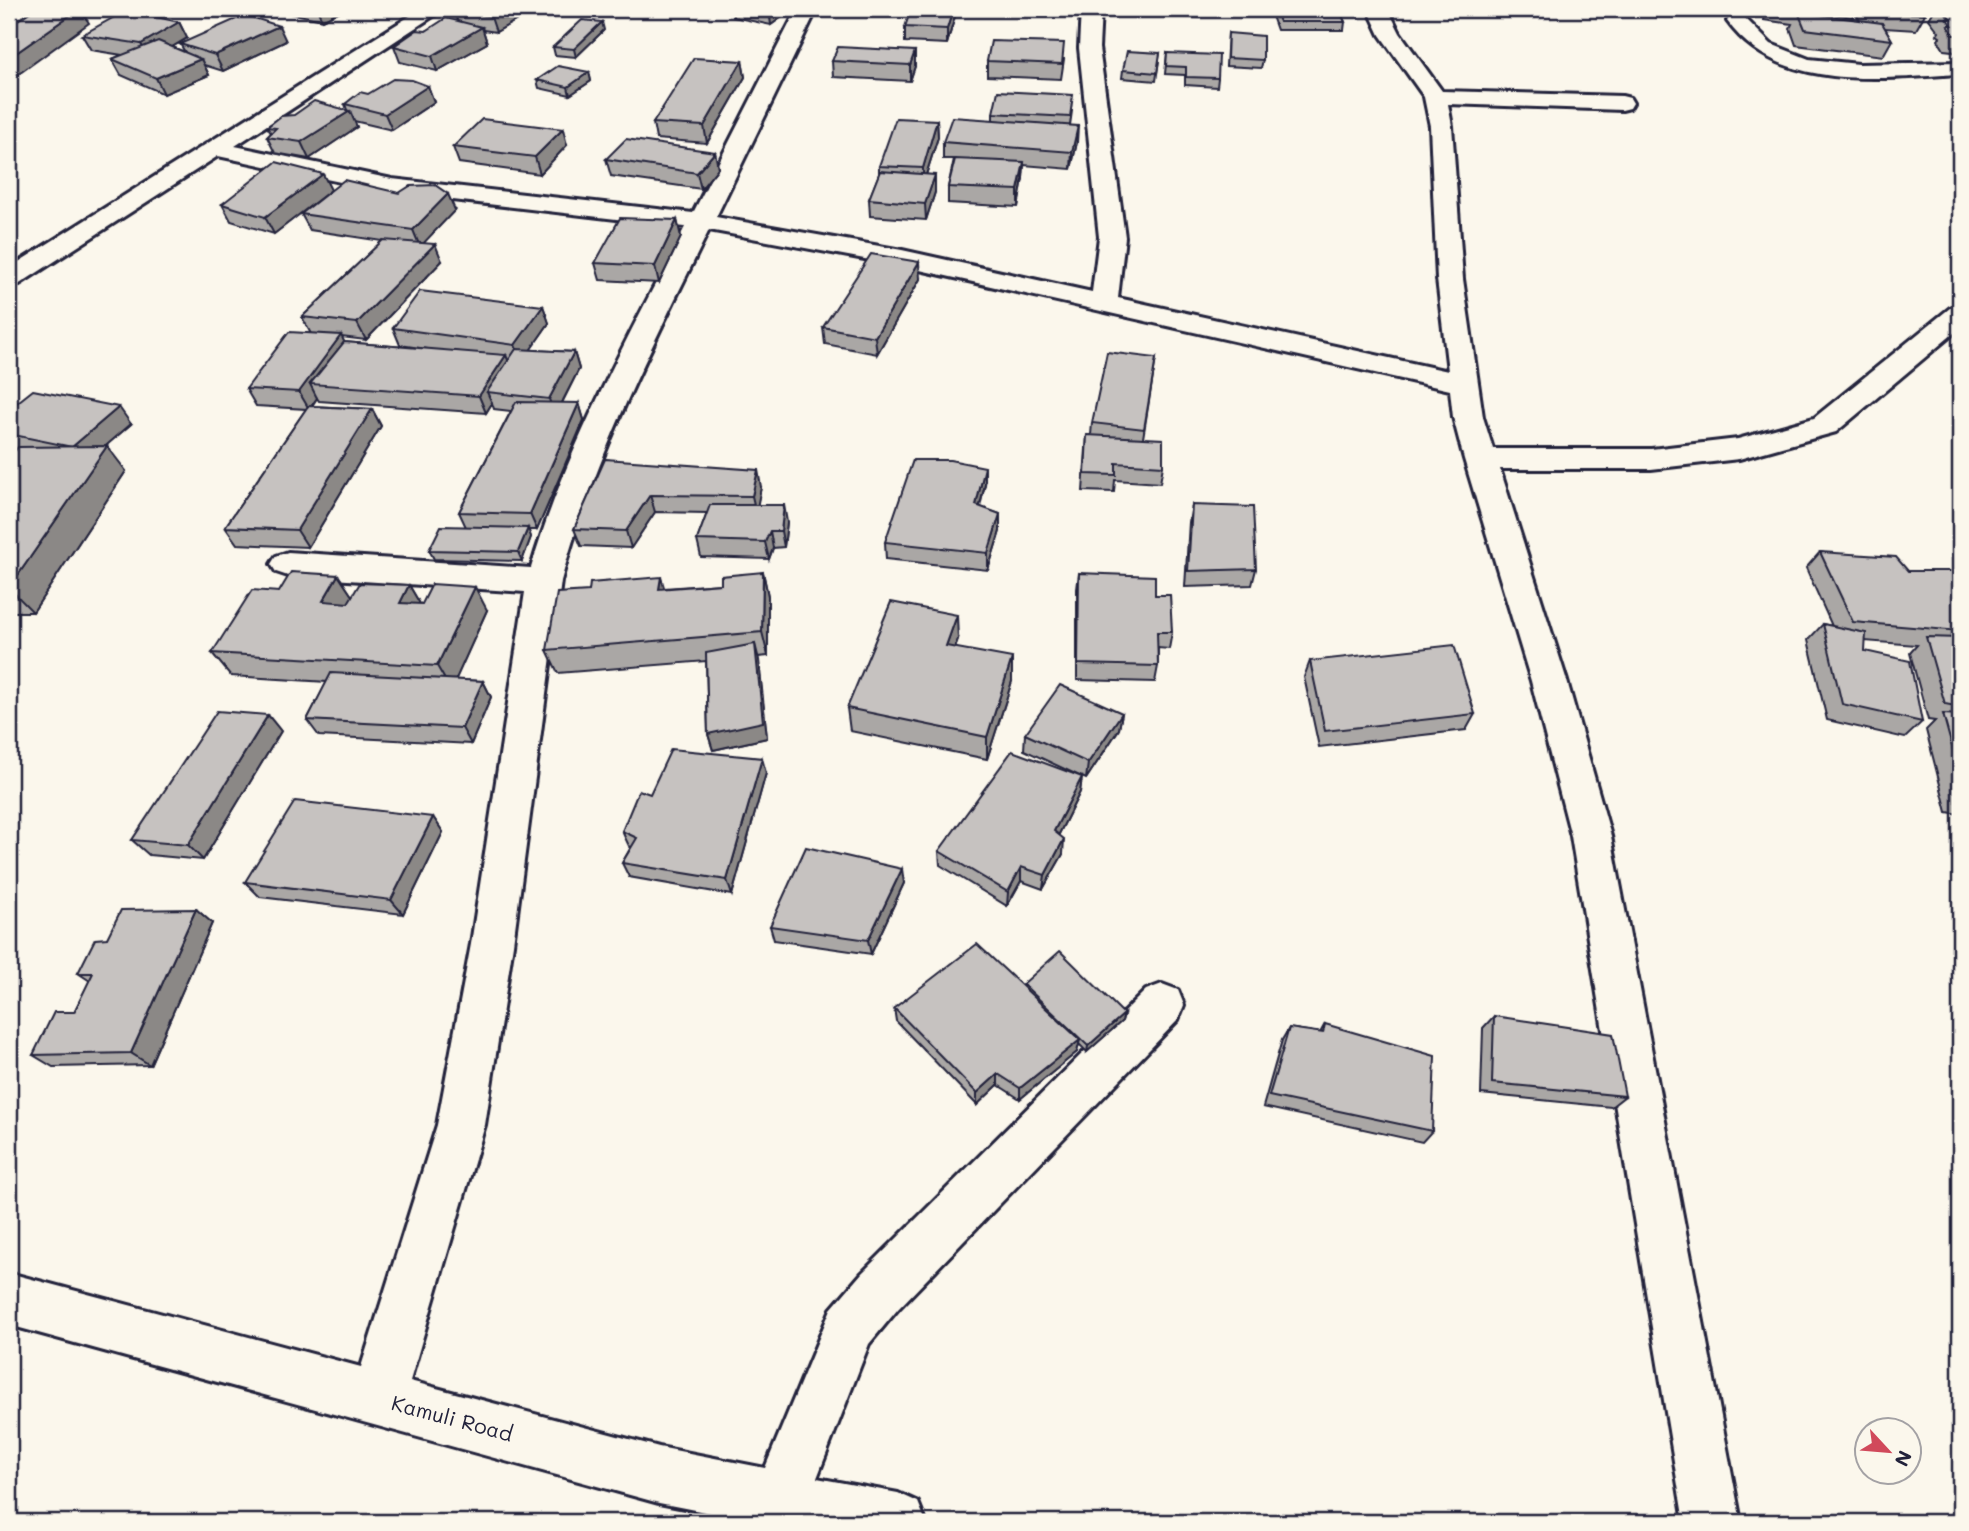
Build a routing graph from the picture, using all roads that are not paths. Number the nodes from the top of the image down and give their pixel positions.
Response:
1 (434, 9) edge
2 (807, 9) edge
3 (1091, 9) edge
4 (1378, 9) edge
5 (1738, 21) dead end
6 (1960, 68) edge
7 (1435, 97) junction
8 (1622, 103) dead end
9 (213, 148) junction
10 (699, 221) junction
11 (9, 279) edge
12 (1104, 304) junction
13 (1960, 314) edge
14 (1464, 384) junction
15 (1479, 459) junction
16 (288, 564) dead end
17 (544, 580) junction
18 (1163, 1005) dead end
19 (9, 1299) edge
20 (378, 1399) junction
21 (781, 1499) junction
22 (898, 1522) edge
23 (1713, 1522) edge

1 - 9 street
2 - 10 street
3 - 12 street
4 - 7 street
5 - 6 street
7 - 8 street
7 - 14 street
9 - 10 street
9 - 11 street
10 - 12 street
10 - 17 street
12 - 14 street
13 - 15 street
14 - 15 street
15 - 23 street
16 - 17 street
17 - 20 street
18 - 21 street
19 - 20 street, Kamuli Road
20 - 21 street, Kamuli Road
21 - 22 street, Kamuli Road

